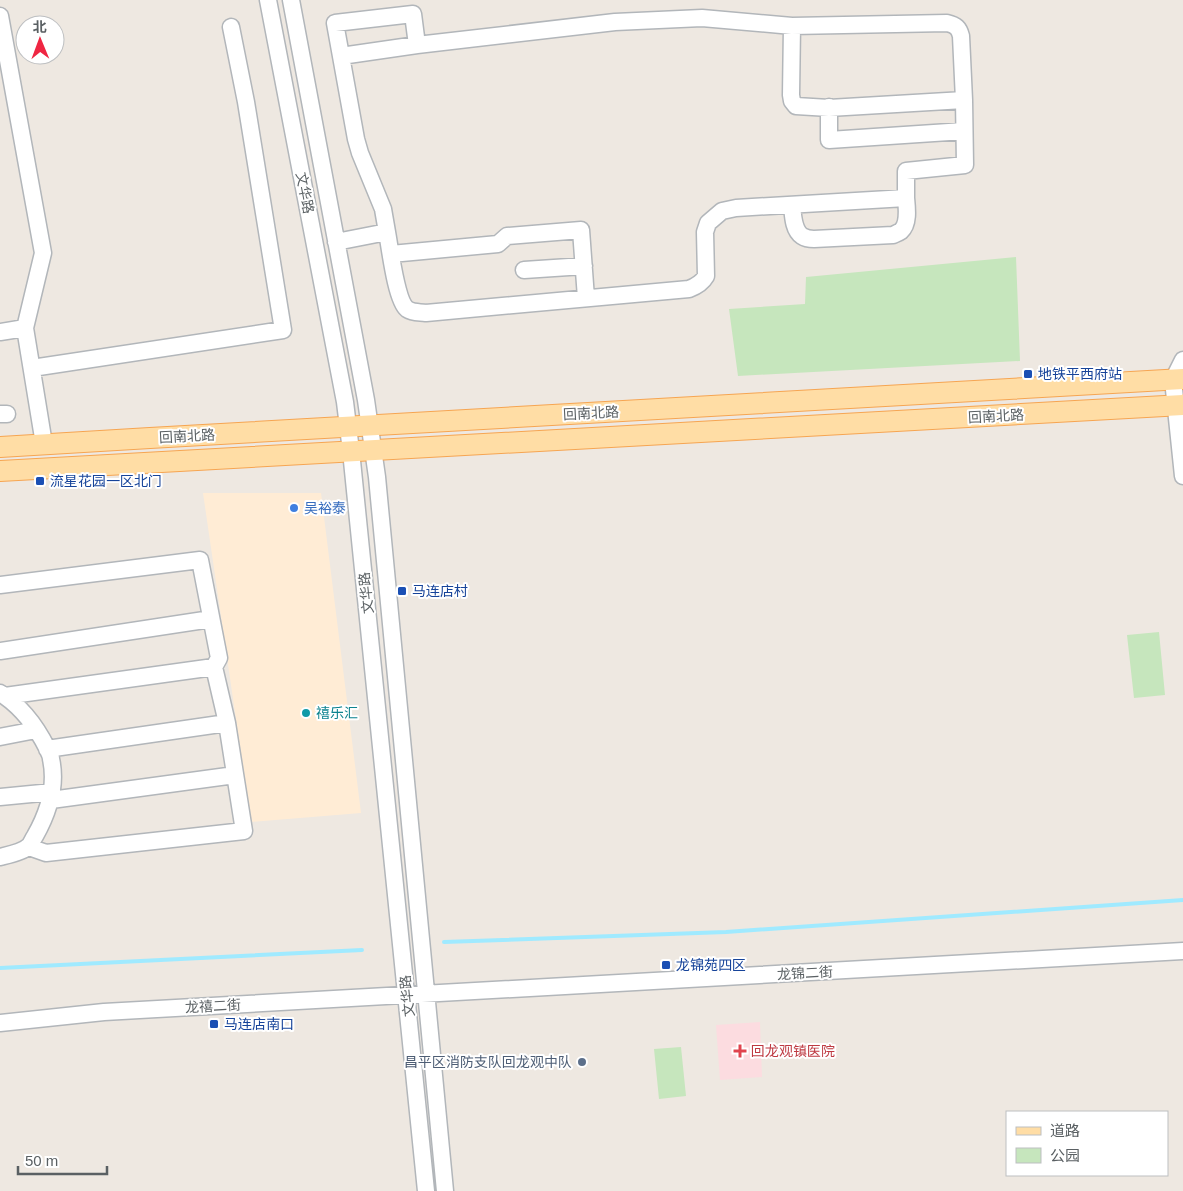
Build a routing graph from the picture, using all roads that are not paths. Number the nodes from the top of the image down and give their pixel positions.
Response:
1 (268, 0) edge
2 (291, 0) edge
3 (0, 16) edge
4 (792, 26) junction
5 (230, 27) dead end
6 (417, 45) junction
7 (341, 56) junction
8 (964, 100) junction
9 (829, 107) junction
10 (964, 131) junction
11 (906, 198) junction
12 (792, 205) junction
13 (387, 232) junction
14 (336, 242) junction
15 (391, 254) junction
16 (584, 266) junction
17 (524, 270) dead end
18 (586, 298) junction
19 (25, 328) junction
20 (0, 332) edge
21 (1183, 360) edge
22 (32, 368) junction
23 (1178, 380) edge
24 (1179, 406) edge
25 (369, 425) junction
26 (348, 427) junction
27 (44, 444) junction
28 (0, 447) edge
29 (373, 450) junction
30 (351, 451) junction
31 (0, 471) edge
32 (1183, 476) edge
33 (0, 585) edge
34 (211, 619) junction
35 (0, 651) edge
36 (214, 667) junction
37 (3, 694) edge
38 (228, 723) junction
39 (36, 730) junction
40 (0, 737) edge
41 (48, 749) junction
42 (235, 775) junction
43 (51, 796) junction
44 (0, 797) edge
45 (29, 847) junction
46 (0, 857) edge
47 (1183, 951) edge
48 (426, 994) junction
49 (407, 995) junction
50 (0, 1023) edge
51 (426, 1191) edge
52 (445, 1191) edge

1 - 26 street, 文华路
2 - 14 street, 文华路
3 - 19 street
4 - 6 street
4 - 8 street
4 - 9 street
5 - 22 street
6 - 7 street
6 - 7 street
7 - 13 street
8 - 9 street
8 - 10 street
9 - 10 street
10 - 11 street
11 - 12 street
11 - 12 street
12 - 18 street
13 - 14 street
13 - 15 street
14 - 25 street, 文华路
15 - 16 street
15 - 18 street
16 - 17 street
16 - 18 street
19 - 20 street
19 - 22 street
21 - 23 street
22 - 27 street
23 - 24 street
23 - 25 main road, 回南北路
24 - 29 main road, 回南北路
24 - 32 street
25 - 26 main road, 回南北路
25 - 29 street, 文华路
26 - 27 main road, 回南北路
26 - 30 street, 文华路
27 - 28 main road, 回南北路
29 - 30 main road, 回南北路
29 - 48 street, 文华路
30 - 31 main road, 回南北路
30 - 49 street, 文华路
33 - 34 street
34 - 35 street
34 - 36 street
36 - 37 street
36 - 38 street
37 - 39 street
38 - 41 street
38 - 42 street
39 - 40 street
39 - 41 street
41 - 43 street
42 - 43 street
42 - 45 street
43 - 44 street
43 - 45 street
45 - 46 street
47 - 48 street, 龙锦二街
48 - 49 street, 龙禧二街
48 - 52 street, 文华路
49 - 50 street, 龙禧二街
49 - 51 street, 文华路

